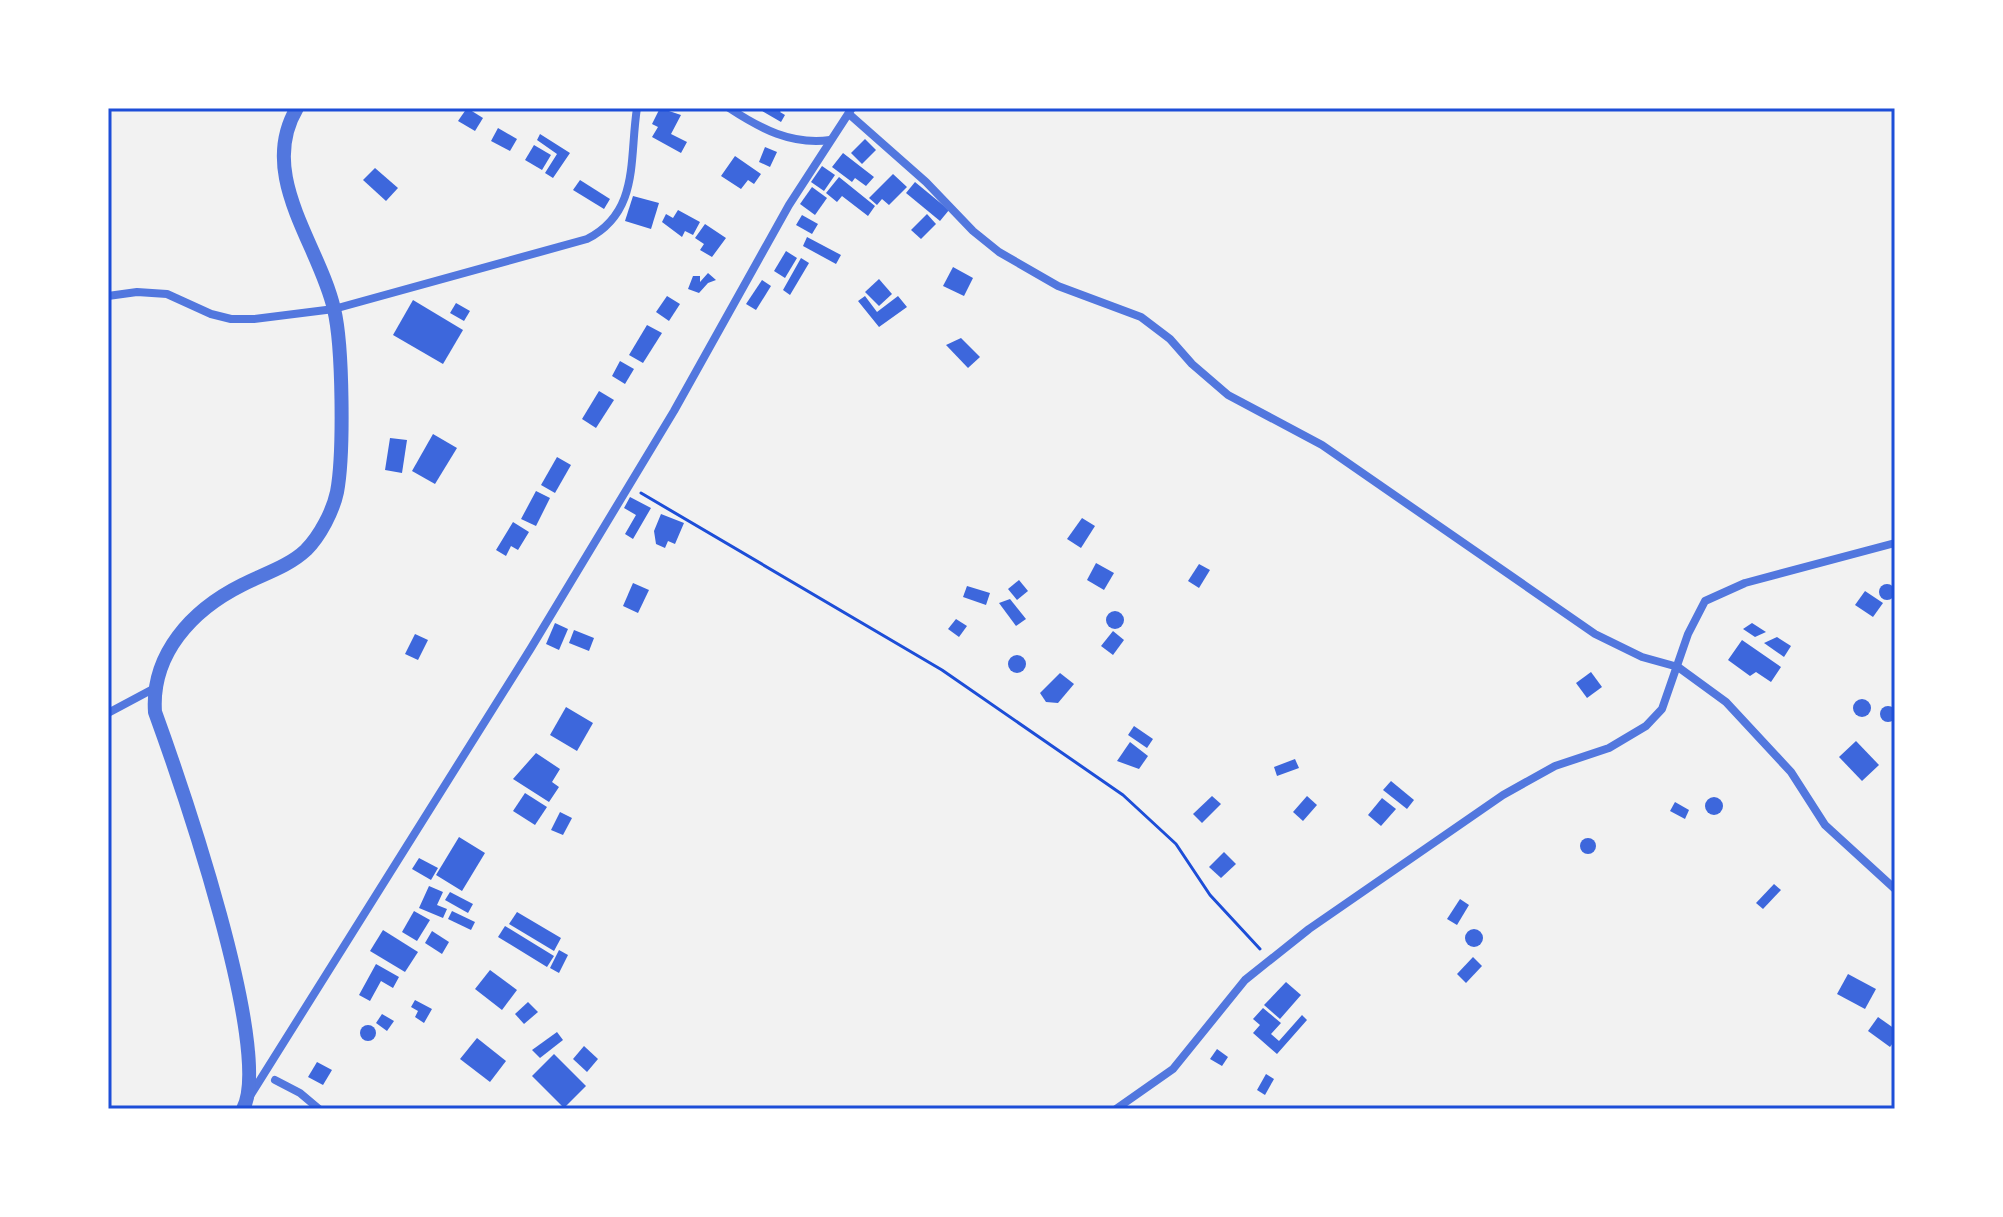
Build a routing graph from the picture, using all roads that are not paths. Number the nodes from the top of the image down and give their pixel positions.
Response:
1 (297, 108) edge
2 (637, 108) edge
3 (729, 108) edge
4 (851, 111) edge
5 (830, 140) junction
6 (108, 296) edge
7 (334, 309) junction
8 (1895, 543) edge
9 (1678, 667) junction
10 (153, 689) junction
11 (108, 713) edge
12 (1895, 889) edge
13 (275, 1080) dead end
14 (246, 1102) edge
15 (319, 1109) edge
16 (1116, 1109) edge

1 - 7 street
2 - 7 street
3 - 5 street
4 - 5 street
4 - 9 street
5 - 14 street
6 - 7 street
7 - 10 street
8 - 9 street
9 - 12 street
9 - 16 street
10 - 11 street
10 - 14 street
13 - 15 street

